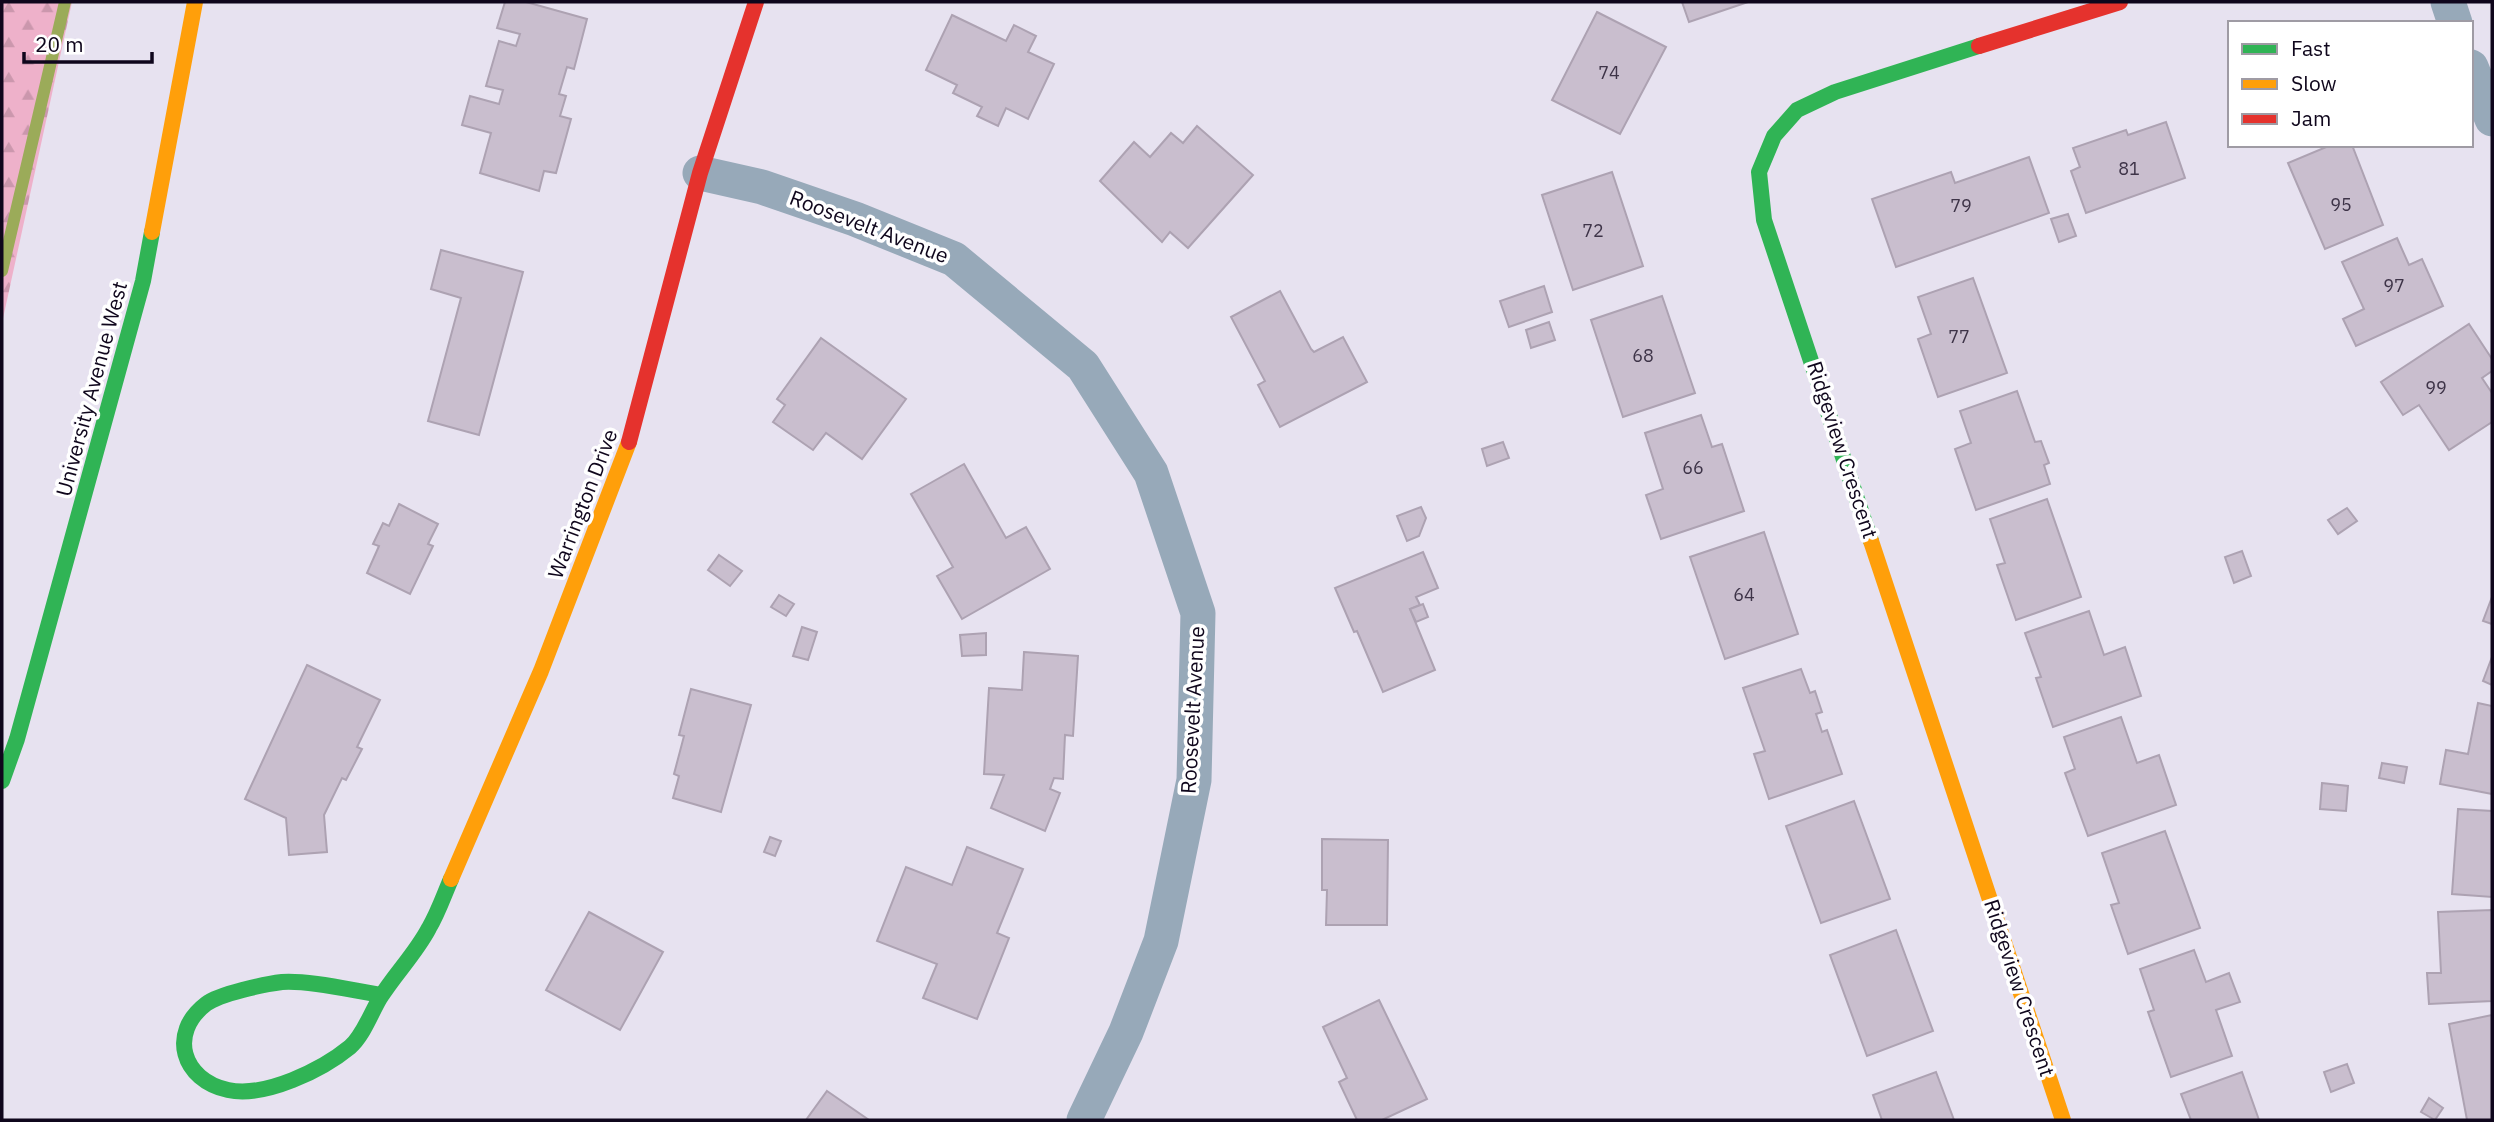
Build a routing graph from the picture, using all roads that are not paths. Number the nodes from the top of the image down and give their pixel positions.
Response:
1 (195, 2) edge
2 (755, 2) edge
3 (2120, 2) edge
4 (2448, 2) edge
5 (2454, 21) edge
6 (2473, 72) edge
7 (2492, 119) edge
8 (700, 173) junction
9 (2, 781) edge
10 (383, 995) junction
11 (1084, 1120) edge
12 (2063, 1120) edge

1 - 9 street, University Avenue West
2 - 8 street, Warrington Drive
3 - 12 street, Ridgeview Crescent
4 - 5 street
6 - 7 street
8 - 10 street, Warrington Drive
8 - 11 street, Roosevelt Avenue
10 - 10 street, Warrington Drive

